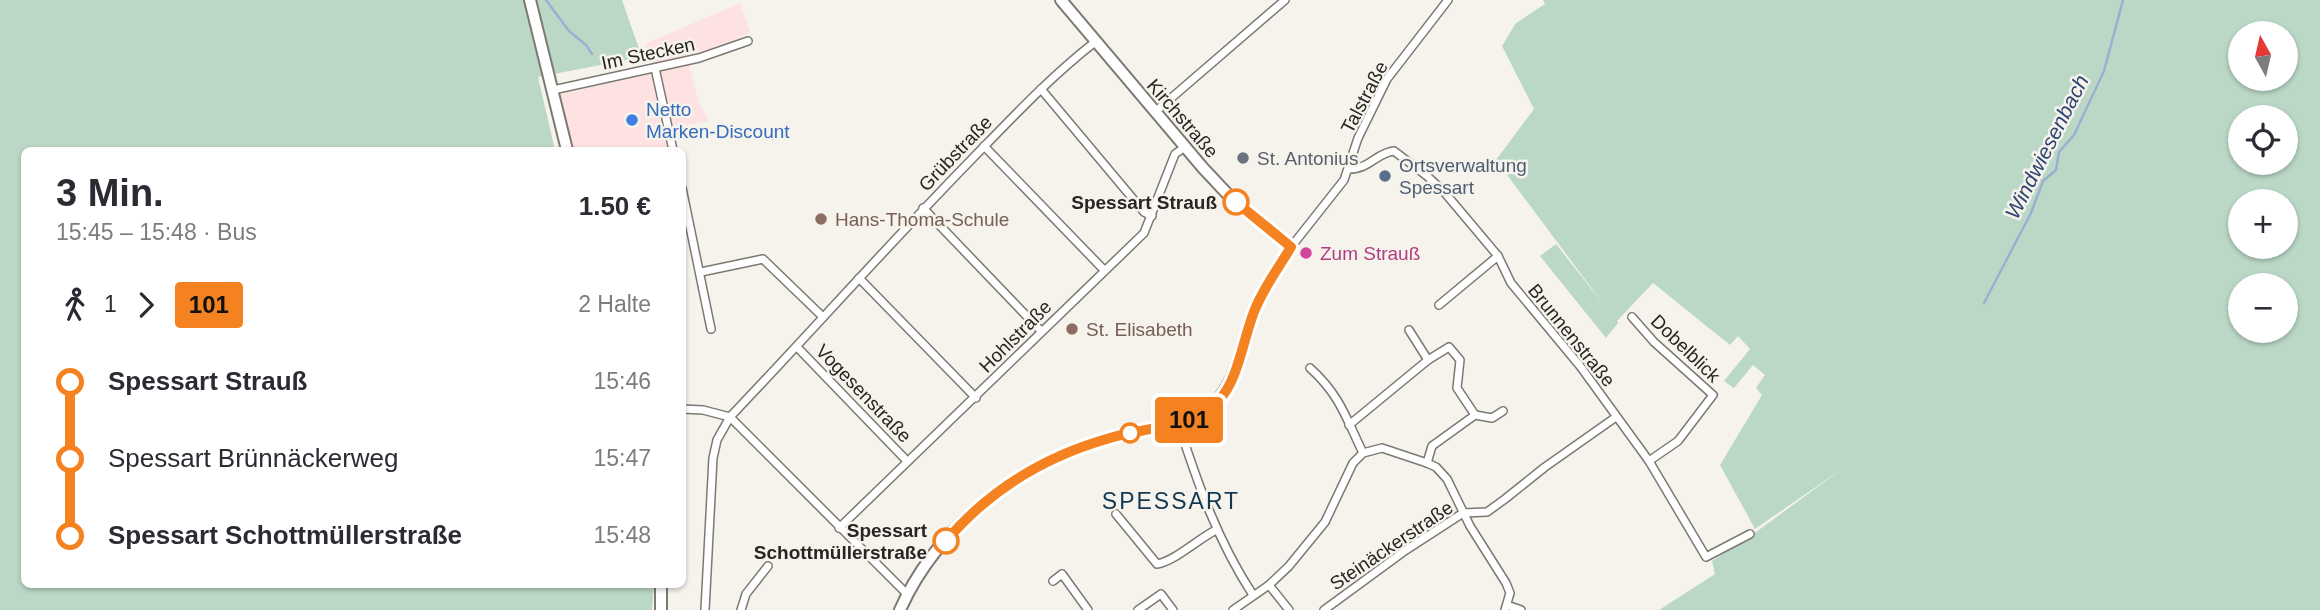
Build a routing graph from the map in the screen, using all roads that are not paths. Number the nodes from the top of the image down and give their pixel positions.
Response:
1 (530, 0) edge
2 (1060, 0) edge
3 (1285, 0) edge
4 (1448, 0) edge
5 (748, 41) dead end
6 (1095, 42) junction
7 (655, 68) junction
8 (1041, 89) junction
9 (552, 90) junction
10 (1155, 112) junction
11 (984, 146) junction
12 (566, 147) edge
13 (672, 147) edge
14 (1185, 147) junction
15 (1349, 169) junction
16 (686, 206) edge
17 (923, 208) junction
18 (1152, 216) junction
19 (1291, 247) junction
20 (1498, 256) junction
21 (1104, 270) junction
22 (701, 272) junction
23 (859, 278) junction
24 (1439, 305) dead end
25 (823, 317) junction
26 (1632, 317) dead end
27 (711, 328) dead end
28 (1409, 330) dead end
29 (1041, 331) junction
30 (797, 347) junction
31 (1428, 360) junction
32 (1310, 368) dead end
33 (976, 398) junction
34 (686, 409) edge
35 (1503, 411) dead end
36 (1475, 415) junction
37 (730, 417) junction
38 (1616, 418) junction
39 (1178, 423) junction
40 (1349, 425) junction
41 (1363, 453) junction
42 (907, 461) junction
43 (1649, 461) junction
44 (1427, 463) junction
45 (1463, 513) junction
46 (1116, 514) dead end
47 (839, 528) junction
48 (1216, 530) junction
49 (1750, 534) dead end
50 (768, 566) dead end
51 (1053, 581) dead end
52 (1269, 585) junction
53 (661, 588) edge
54 (907, 594) junction
55 (1253, 595) junction
56 (1506, 607) edge
57 (662, 610) edge
58 (705, 610) edge
59 (741, 610) edge
60 (900, 610) edge
61 (1088, 610) edge
62 (1138, 610) edge
63 (1173, 610) edge
64 (1233, 610) edge
65 (1289, 610) edge
66 (1324, 610) edge
67 (1521, 610) edge

1 - 9 street
2 - 6 street, Kirchstraße
3 - 10 street
4 - 15 street, Talstraße
5 - 7 street, Im Stecken
6 - 8 street, Grübstraße
6 - 10 street, Kirchstraße
7 - 9 street, Im Stecken
7 - 13 street
8 - 11 street, Grübstraße
8 - 18 street
9 - 12 street
10 - 14 street, Kirchstraße
11 - 17 street, Grübstraße
11 - 21 street
14 - 18 street, Hohlstraße
14 - 19 street, Kirchstraße
15 - 19 street, Talstraße
15 - 20 street, Brunnenstraße
16 - 22 street
17 - 23 street, Grübstraße
17 - 29 street
18 - 21 street, Hohlstraße
19 - 39 street
20 - 24 street
20 - 38 street, Brunnenstraße
21 - 29 street, Hohlstraße
22 - 25 street
22 - 27 street
23 - 25 street, Grübstraße
23 - 33 street
25 - 30 street, Grübstraße
26 - 43 street, Dobelblick
28 - 31 street
29 - 33 street, Hohlstraße
30 - 37 street, Grübstraße
30 - 42 street, Vogesenstraße
31 - 36 street
31 - 40 street
32 - 40 street
33 - 42 street, Hohlstraße
34 - 37 street
35 - 36 street
36 - 44 street
37 - 47 street
37 - 58 street, Grübstraße
38 - 43 street, Brunnenstraße
38 - 45 street, Steinäckerstraße
39 - 48 street
39 - 54 street
40 - 41 street
41 - 44 street
41 - 52 street
42 - 47 street, Hohlstraße
43 - 49 street, Brunnenstraße
44 - 45 street
45 - 56 street
45 - 66 street, Steinäckerstraße
46 - 48 street
47 - 54 street
48 - 55 street
50 - 59 street
51 - 61 street
52 - 55 street
52 - 65 street
53 - 57 street
54 - 60 street
55 - 64 street
56 - 67 street
62 - 63 street

